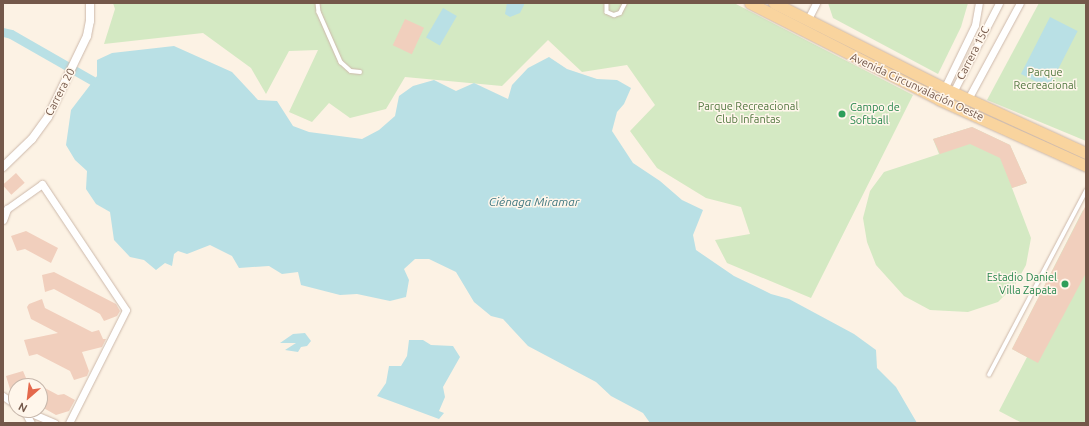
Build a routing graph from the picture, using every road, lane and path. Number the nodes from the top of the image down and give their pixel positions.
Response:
1 (90, 3) edge
2 (318, 3) edge
3 (607, 3) edge
4 (625, 3) edge
5 (750, 3) edge
6 (774, 3) edge
7 (816, 3) edge
8 (979, 3) edge
9 (999, 3) edge
10 (1020, 3) edge
11 (807, 21) junction
12 (360, 72) dead end
13 (949, 90) junction
14 (968, 99) junction
15 (944, 101) junction
16 (1086, 152) edge
17 (1086, 166) edge
18 (3, 167) edge
19 (1086, 191) edge
20 (3, 220) edge
21 (990, 375) dead end
22 (42, 418) edge
23 (54, 423) edge
24 (69, 423) edge

1 - 18 street, Carrera 20
2 - 12 lane
3 - 4 lane
5 - 15 main road, Avenida Circunvalación Oeste
6 - 11 main road, Avenida Circunvalación Oeste
7 - 11 street
8 - 13 street
9 - 13 street, Carrera 15C
10 - 14 street, Carrera 15C
11 - 13 main road, Avenida Circunvalación Oeste
13 - 14 main road, Avenida Circunvalación Oeste
13 - 15 street, Carrera 15C
13 - 15 street
14 - 16 main road, Avenida Circunvalación Oeste
15 - 17 main road, Avenida Circunvalación Oeste
19 - 21 lane
20 - 24 street
22 - 23 street

